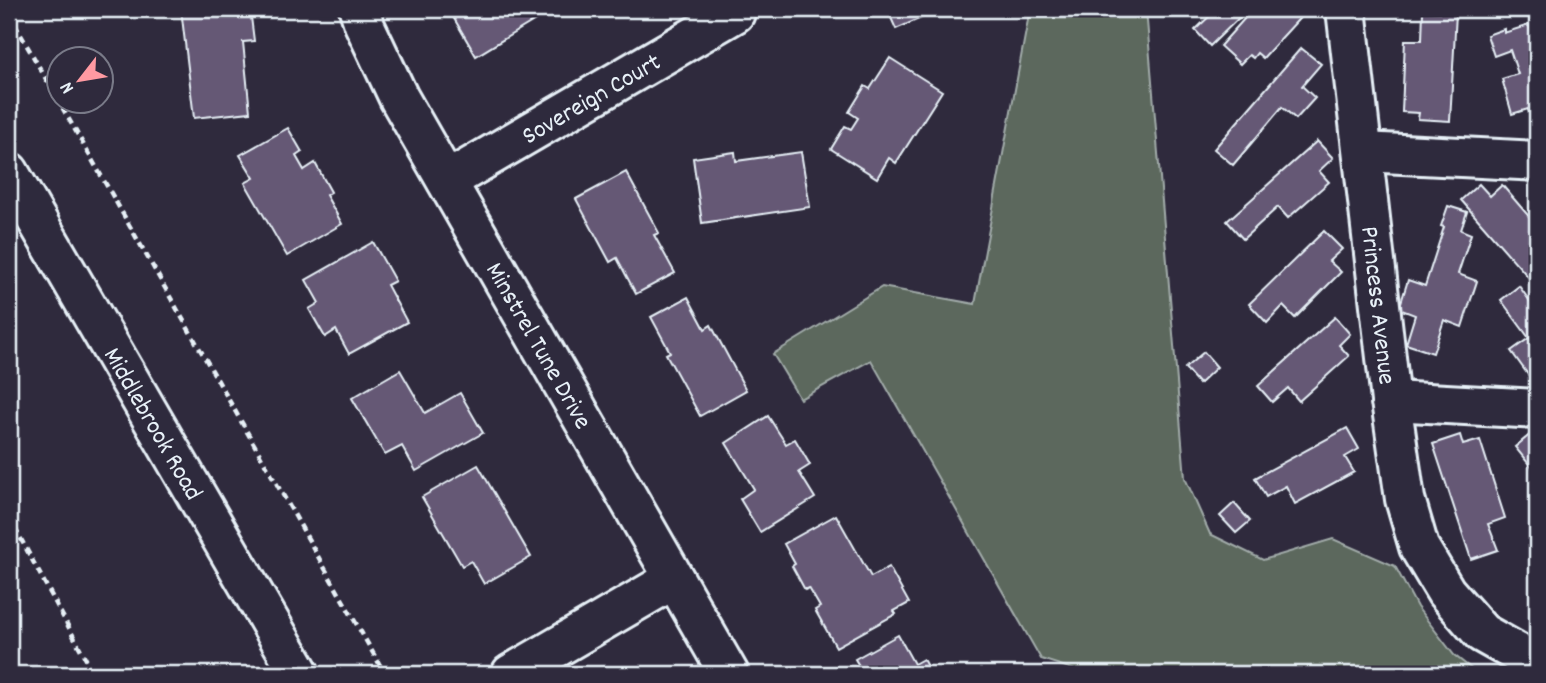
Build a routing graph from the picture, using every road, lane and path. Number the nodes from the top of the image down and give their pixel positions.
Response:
1 (359, 9) edge
2 (1346, 9) edge
3 (735, 13) dead end
4 (9, 14) edge
5 (1363, 152) junction
6 (1537, 161) edge
7 (9, 172) edge
8 (446, 181) junction
9 (1391, 401) junction
10 (1537, 409) edge
11 (9, 517) edge
12 (674, 579) junction
13 (1537, 656) edge
14 (94, 674) edge
15 (300, 674) edge
16 (385, 674) edge
17 (511, 674) edge
18 (729, 674) edge

1 - 8 street, Minstrel Tune Drive
2 - 5 street, Princess Avenue
3 - 8 street, Sovereign Court
4 - 16 path
5 - 6 street
5 - 9 street, Princess Avenue
7 - 15 street, Middlebrook Road
8 - 12 street, Minstrel Tune Drive
9 - 10 street
9 - 13 street, Princess Avenue
11 - 14 path
12 - 17 street
12 - 18 street, Minstrel Tune Drive

